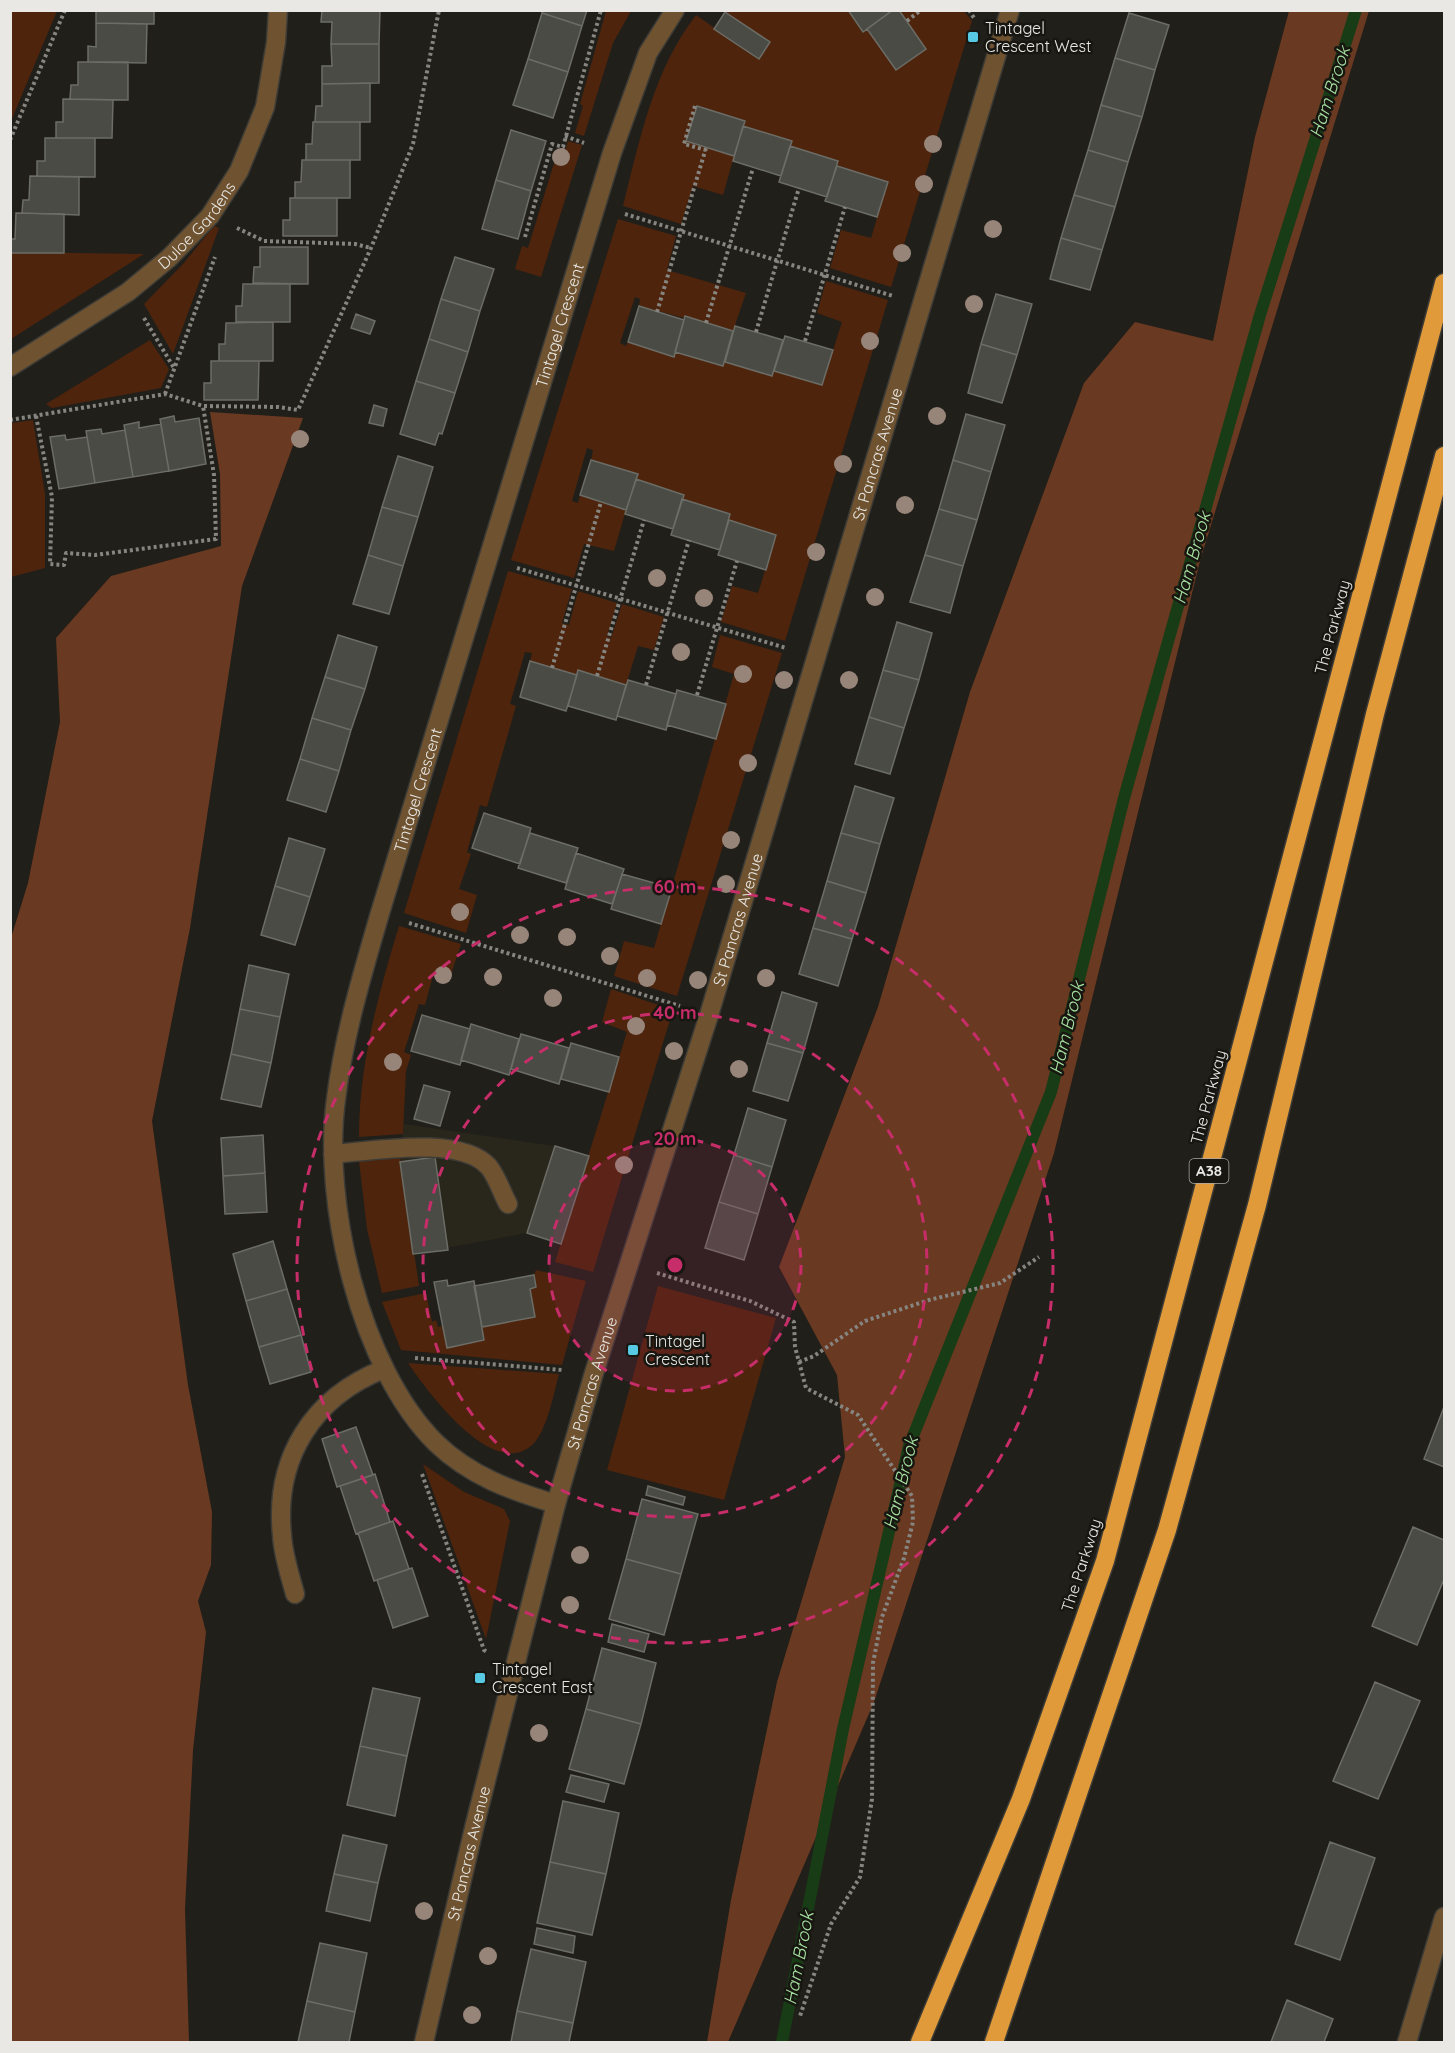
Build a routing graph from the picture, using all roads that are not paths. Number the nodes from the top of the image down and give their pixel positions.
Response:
1 (278, 10) edge
2 (675, 10) edge
3 (1010, 10) edge
4 (1444, 283) edge
5 (10, 367) edge
6 (1444, 456) edge
7 (333, 1154) junction
8 (508, 1204) dead end
9 (381, 1362) junction
10 (556, 1504) junction
11 (295, 1594) dead end
12 (1444, 1917) edge
13 (424, 2043) edge
14 (920, 2043) edge
15 (994, 2043) edge
16 (1407, 2043) edge

1 - 5 street, Duloe Gardens
2 - 7 street, Tintagel Crescent
3 - 10 street, St Pancras Avenue
4 - 14 highway, The Parkway / A38
6 - 15 highway
7 - 8 street
7 - 9 street, Tintagel Crescent
9 - 10 street, Tintagel Crescent
9 - 11 street
10 - 13 street, St Pancras Avenue
12 - 16 street

